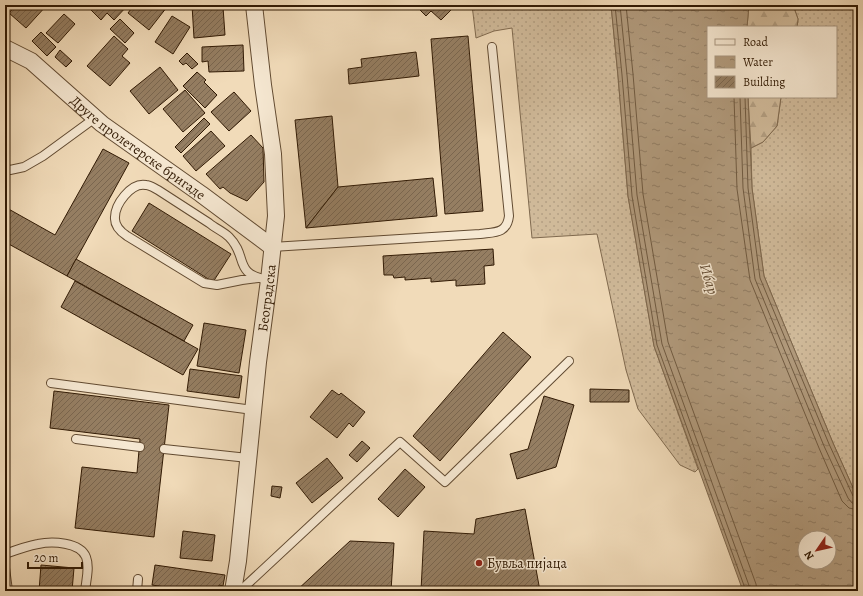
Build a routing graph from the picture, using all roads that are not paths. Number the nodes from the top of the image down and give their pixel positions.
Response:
1 (254, 5) edge
2 (492, 47) dead end
3 (5, 48) edge
4 (95, 118) junction
5 (5, 169) edge
6 (272, 247) junction
7 (264, 279) junction
8 (569, 361) dead end
9 (51, 384) dead end
10 (253, 410) junction
11 (76, 439) dead end
12 (140, 447) dead end
13 (164, 449) dead end
14 (248, 458) junction
15 (5, 554) edge
16 (5, 568) edge
17 (138, 579) dead end
18 (8, 591) edge
19 (85, 591) edge
20 (137, 591) edge
21 (233, 591) edge
22 (240, 591) edge

1 - 6 street, Београдска
2 - 6 lane
3 - 4 street, Друге пролетерске бригаде
4 - 5 lane
4 - 6 street, Друге пролетерске бригаде
6 - 7 street, Београдска
7 - 7 lane
7 - 10 street, Београдска
8 - 22 lane
9 - 10 lane
10 - 14 street, Београдска
11 - 12 lane
13 - 14 lane
14 - 21 street, Београдска
15 - 19 lane
16 - 18 lane
17 - 20 lane

